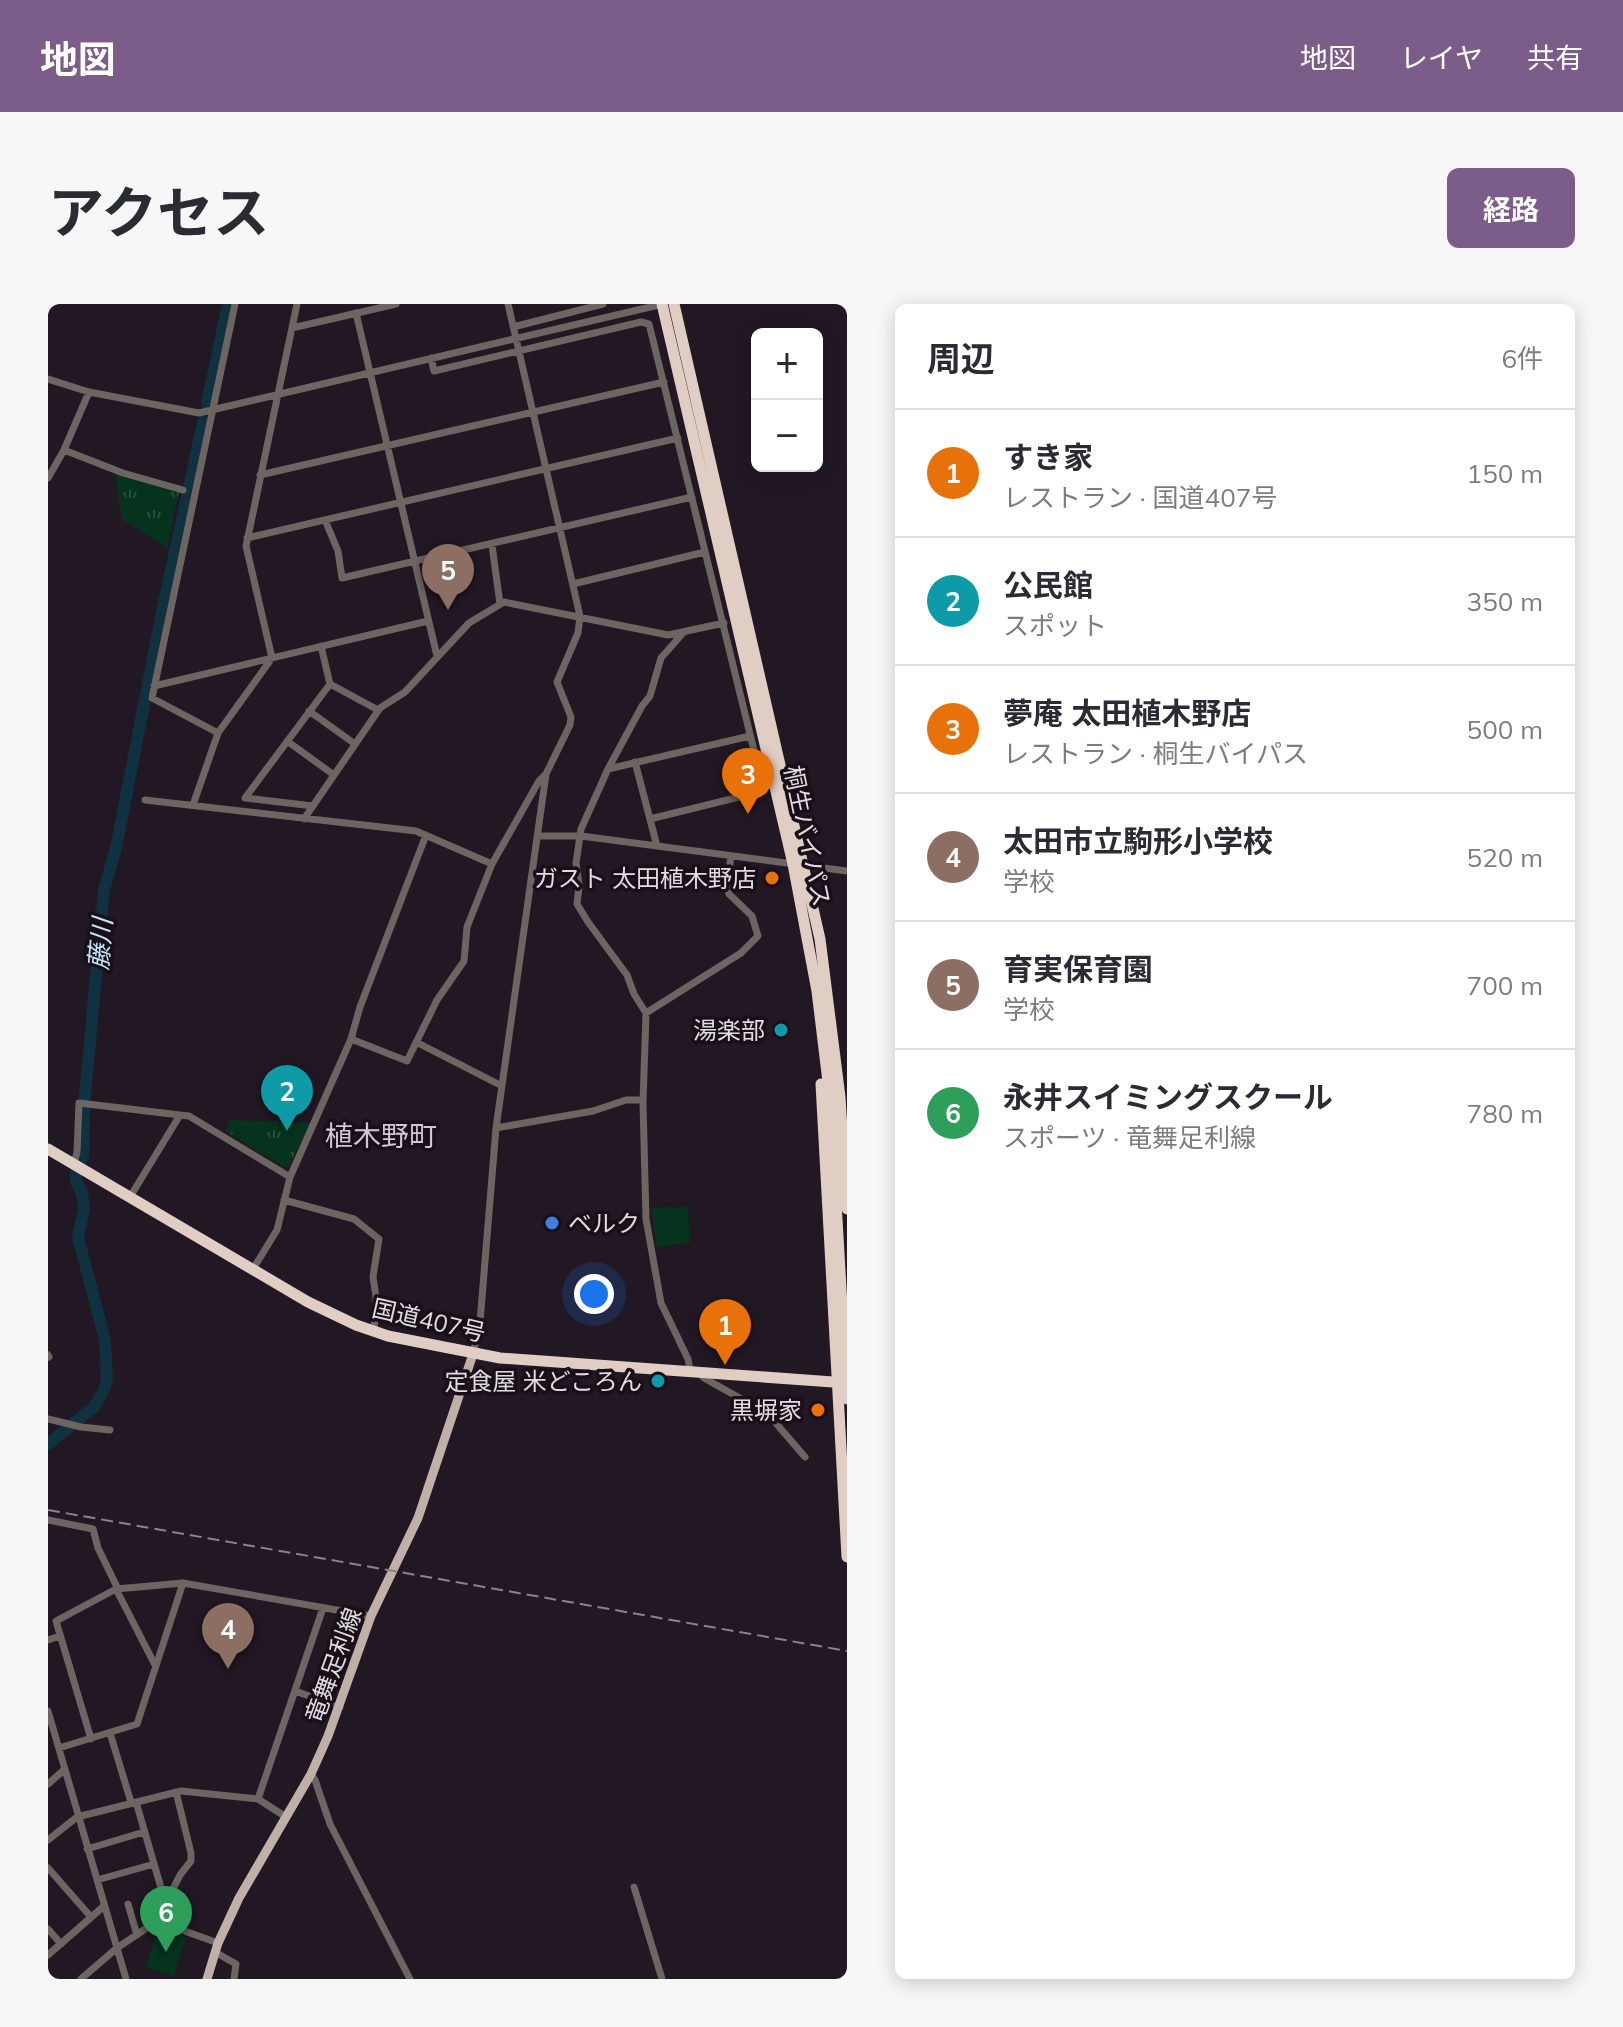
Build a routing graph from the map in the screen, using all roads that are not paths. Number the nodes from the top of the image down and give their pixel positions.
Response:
1 (235, 304) edge
2 (297, 304) edge
3 (396, 304) edge
4 (508, 304) edge
5 (603, 304) edge
6 (662, 304) edge
7 (674, 304) edge
8 (356, 313) junction
9 (513, 327) junction
10 (292, 328) junction
11 (516, 338) junction
12 (518, 350) junction
13 (431, 358) junction
14 (369, 372) junction
15 (48, 379) edge
16 (664, 382) junction
17 (89, 392) junction
18 (277, 395) junction
19 (213, 411) junction
20 (532, 411) junction
21 (678, 438) junction
22 (387, 446) junction
23 (64, 450) junction
24 (546, 468) junction
25 (260, 475) junction
26 (48, 478) edge
27 (183, 490) dead end
28 (692, 497) junction
29 (401, 502) junction
30 (325, 520) junction
31 (560, 529) junction
32 (247, 538) junction
33 (492, 545) junction
34 (705, 552) junction
35 (415, 563) junction
36 (573, 584) junction
37 (500, 604) junction
38 (580, 616) junction
39 (428, 621) junction
40 (724, 623) junction
41 (683, 633) junction
42 (321, 646) junction
43 (437, 656) junction
44 (272, 658) junction
45 (330, 684) junction
46 (154, 686) junction
47 (378, 710) junction
48 (309, 711) junction
49 (218, 733) junction
50 (750, 736) junction
51 (287, 741) junction
52 (355, 744) junction
53 (635, 762) junction
54 (608, 769) junction
55 (546, 774) junction
56 (334, 775) junction
57 (145, 800) dead end
58 (193, 805) junction
59 (313, 806) junction
60 (304, 819) junction
61 (650, 819) junction
62 (426, 835) junction
63 (538, 836) junction
64 (581, 836) junction
65 (657, 846) junction
66 (731, 856) junction
67 (492, 864) junction
68 (799, 865) junction
69 (847, 871) edge
70 (817, 991) junction
71 (829, 1005) junction
72 (646, 1013) junction
73 (351, 1039) junction
74 (416, 1042) junction
75 (502, 1086) junction
76 (847, 1096) edge
77 (643, 1100) junction
78 (180, 1115) junction
79 (496, 1128) junction
80 (48, 1149) edge
81 (74, 1164) junction
82 (290, 1177) junction
83 (130, 1197) junction
84 (284, 1200) junction
85 (847, 1209) edge
86 (253, 1269) junction
87 (374, 1331) junction
88 (473, 1354) junction
89 (694, 1370) junction
90 (843, 1382) edge
91 (847, 1399) edge
92 (48, 1419) edge
93 (110, 1430) dead end
94 (805, 1457) dead end
95 (48, 1520) edge
96 (847, 1557) edge
97 (183, 1583) junction
98 (117, 1589) junction
99 (323, 1608) junction
100 (371, 1616) junction
101 (60, 1636) junction
102 (48, 1640) edge
103 (156, 1666) junction
104 (295, 1691) junction
105 (340, 1707) junction
106 (48, 1711) edge
107 (110, 1733) junction
108 (91, 1739) junction
109 (59, 1748) junction
110 (64, 1770) junction
111 (311, 1774) junction
112 (48, 1784) edge
113 (176, 1792) junction
114 (258, 1799) junction
115 (133, 1802) junction
116 (77, 1817) junction
117 (286, 1817) junction
118 (144, 1832) junction
119 (48, 1840) edge
120 (87, 1849) junction
121 (154, 1864) junction
122 (48, 1868) edge
123 (97, 1880) junction
124 (634, 1887) dead end
125 (128, 1904) dead end
126 (166, 1905) junction
127 (104, 1906) junction
128 (91, 1917) junction
129 (157, 1921) junction
130 (48, 1929) edge
131 (137, 1935) junction
132 (61, 1944) junction
133 (117, 1948) junction
134 (216, 1948) junction
135 (48, 1955) edge
136 (81, 1979) edge
137 (126, 1979) edge
138 (207, 1979) edge
139 (234, 1979) edge
140 (410, 1979) edge
141 (662, 1979) edge

1 - 19 street
2 - 10 street
3 - 8 street
4 - 9 street
5 - 9 street
6 - 11 street
6 - 68 highway, 桐生バイパス
7 - 68 highway, 桐生バイパス
8 - 10 street
8 - 14 street
9 - 11 street
10 - 18 street
11 - 12 street
11 - 13 street
12 - 13 street
12 - 16 street
12 - 20 street
13 - 14 street
14 - 18 street
14 - 22 street
15 - 17 street
16 - 20 street
16 - 21 street
17 - 19 street
17 - 23 street
18 - 19 street
18 - 25 street
19 - 46 street
20 - 22 street
20 - 24 street
21 - 24 street
21 - 28 street
22 - 25 street
22 - 29 street
23 - 26 street
23 - 27 street
24 - 29 street
24 - 31 street
25 - 32 street
28 - 31 street
28 - 34 street
29 - 30 street
29 - 35 street
30 - 32 street
30 - 35 street
31 - 33 street
31 - 36 street
32 - 44 street
33 - 35 street
33 - 37 street
34 - 36 street
34 - 40 street
35 - 39 street
36 - 38 street
37 - 38 street
37 - 43 street
38 - 41 street
38 - 55 street
39 - 42 street
39 - 43 street
40 - 41 street
40 - 50 street
41 - 54 street
42 - 44 street
42 - 45 street
43 - 47 street
44 - 46 street
44 - 49 street
45 - 47 street
45 - 48 street
46 - 49 street
47 - 52 street
48 - 51 street
48 - 52 street
49 - 58 street
50 - 53 street
50 - 61 street
51 - 56 street
51 - 59 street
52 - 56 street
53 - 54 street
53 - 61 street
54 - 64 street
55 - 63 street
55 - 67 street
56 - 59 street
57 - 58 street
58 - 60 street
59 - 60 street
60 - 62 street
61 - 65 street
62 - 67 street
62 - 73 street
63 - 64 street
63 - 75 street
64 - 65 street
64 - 72 street
65 - 66 street
66 - 68 street
66 - 72 street
67 - 74 street
68 - 69 street
68 - 70 highway, 桐生バイパス
68 - 71 highway, 桐生バイパス
70 - 90 highway
70 - 91 highway, 桐生バイパス, bridge
71 - 76 highway
71 - 85 highway, 桐生バイパス
72 - 77 street
73 - 74 street
73 - 82 street
74 - 75 street
75 - 79 street
77 - 79 street
77 - 89 street
78 - 81 street
78 - 82 street
78 - 83 street
79 - 88 street
80 - 81 highway, 国道407号
81 - 83 highway, 国道407号
82 - 84 street
83 - 86 highway, 国道407号
84 - 86 street
84 - 87 street
86 - 87 highway, 国道407号
87 - 88 highway, 国道407号
88 - 89 highway, 国道407号
88 - 100 main road, 竜舞足利線
89 - 90 highway, 国道407号
89 - 94 street
90 - 96 highway
92 - 93 street
95 - 98 street
97 - 98 street
97 - 99 street
97 - 103 street
98 - 101 street
98 - 103 street
99 - 100 street
99 - 104 street
100 - 105 main road, 竜舞足利線
101 - 102 street
101 - 108 street
103 - 107 street
104 - 105 street
104 - 114 street
105 - 111 main road, 竜舞足利線
106 - 109 street
107 - 108 street
107 - 115 street
108 - 109 street
109 - 110 street
110 - 112 street
110 - 116 street
111 - 117 main road, 竜舞足利線
111 - 140 street
113 - 114 street
113 - 115 street
113 - 126 street
114 - 117 street
115 - 116 street
115 - 118 street
116 - 119 street
116 - 120 street
117 - 134 main road, 竜舞足利線
118 - 120 street
118 - 121 street
120 - 123 street
121 - 123 street
121 - 126 street
122 - 128 street
123 - 127 street
124 - 141 street
125 - 131 street
126 - 129 street
127 - 128 street
127 - 133 street
128 - 132 street
129 - 131 street
129 - 134 street
130 - 132 street
131 - 133 street
132 - 135 street
133 - 136 street
133 - 137 street
134 - 138 main road, 竜舞足利線
134 - 139 street

